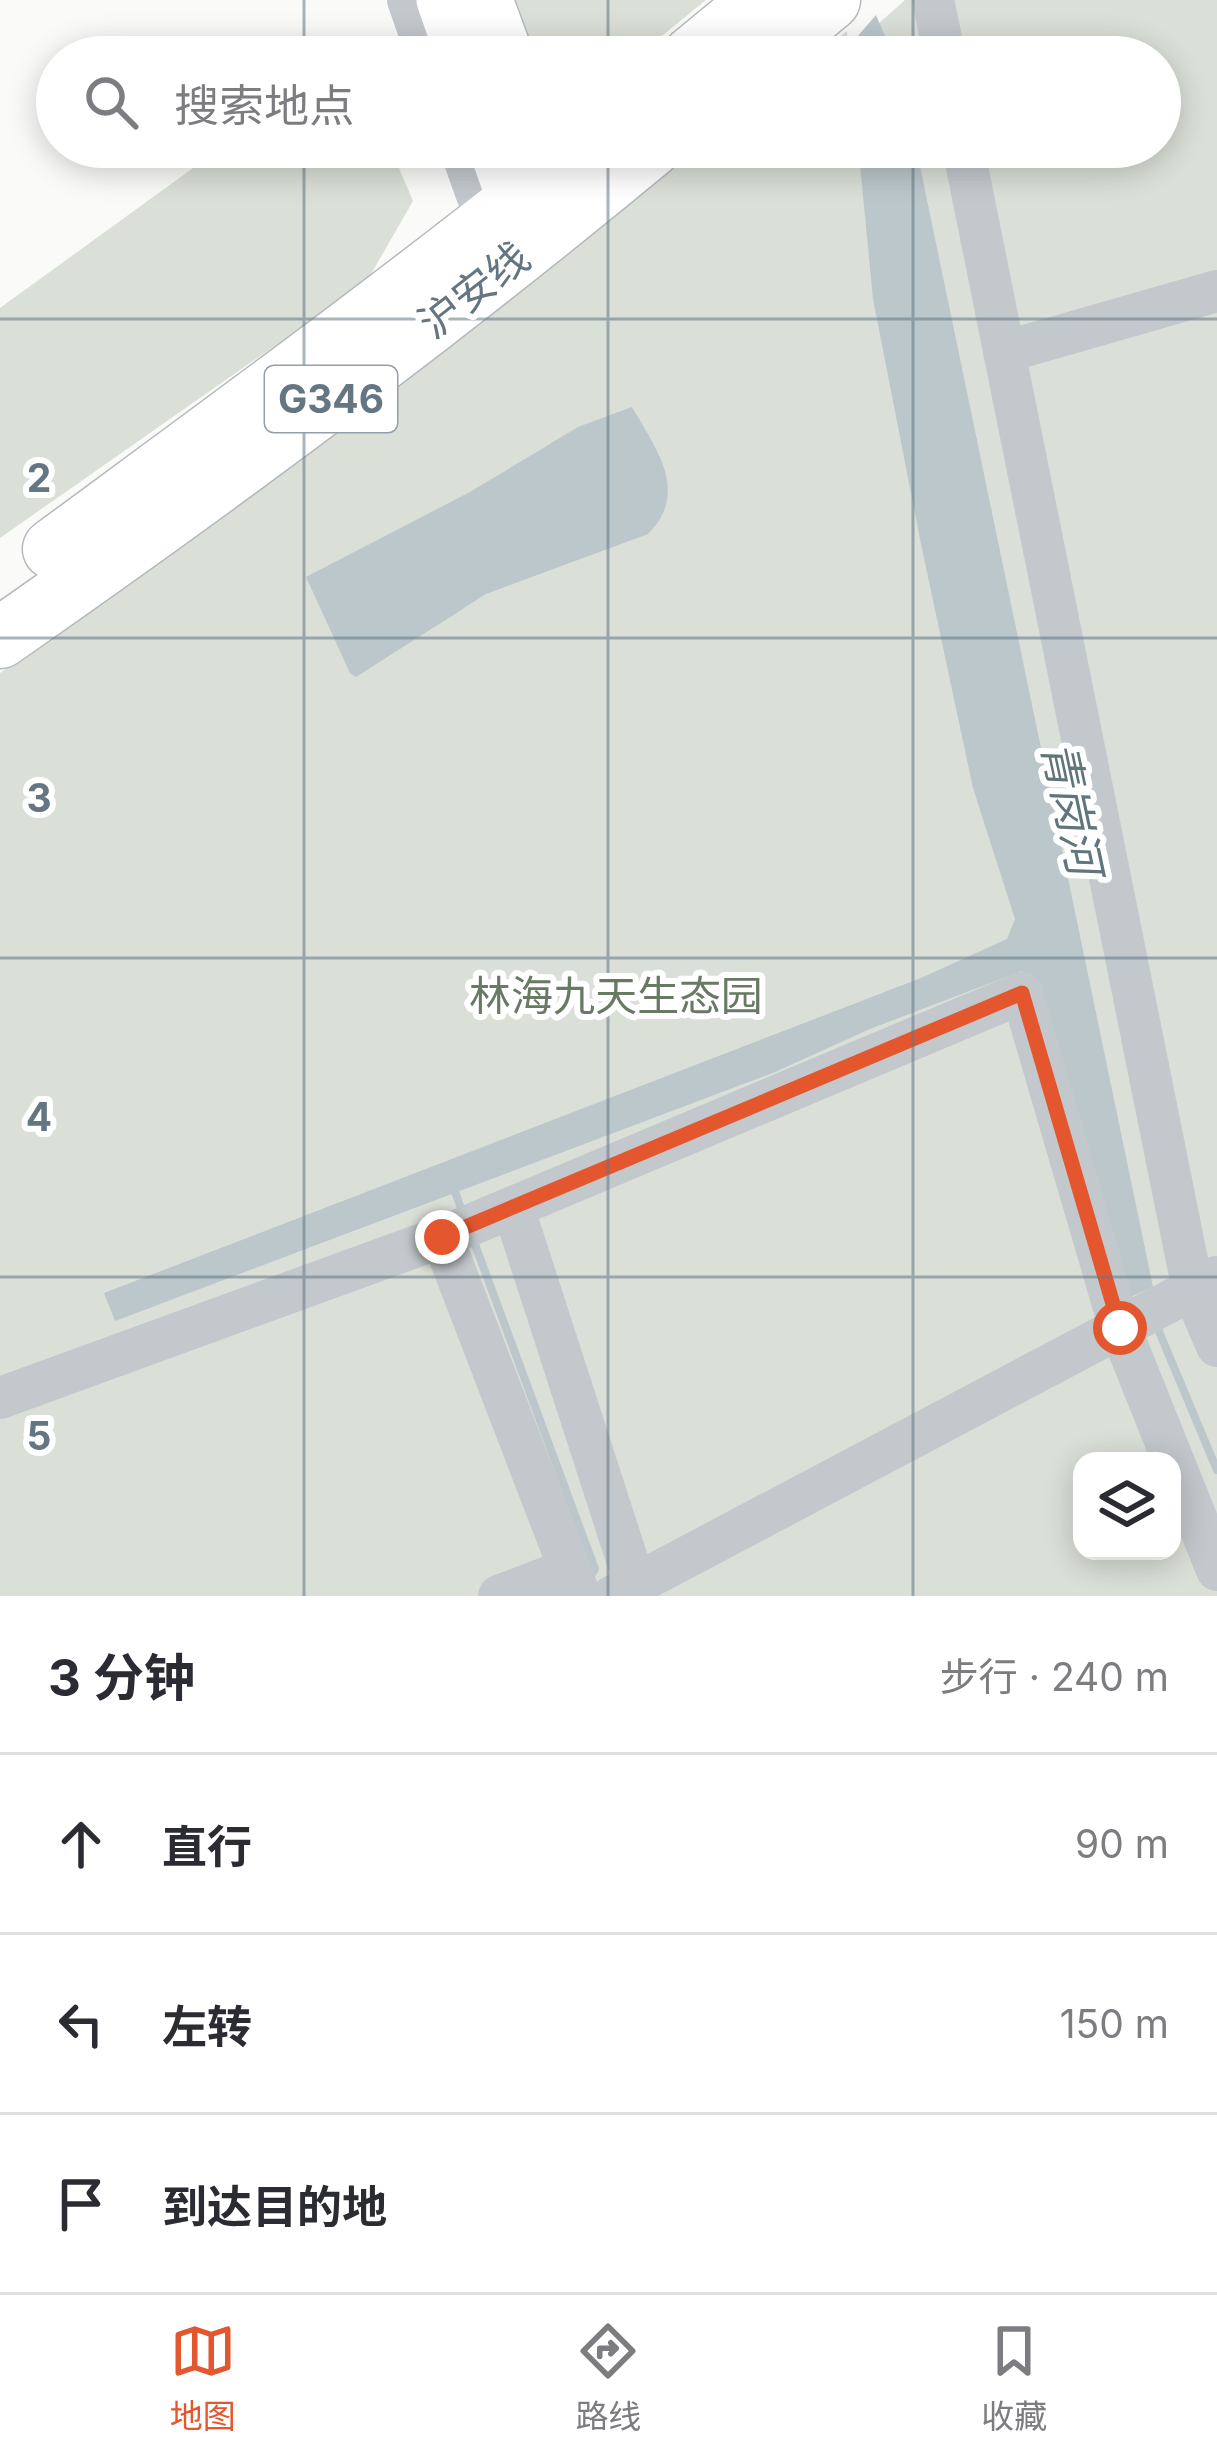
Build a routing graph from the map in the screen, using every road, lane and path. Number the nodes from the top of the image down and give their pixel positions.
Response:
1 (408, 0) edge
2 (442, 0) edge
3 (487, 0) edge
4 (761, 0) edge
5 (830, 0) edge
6 (933, 0) edge
7 (421, 36) edge
8 (455, 36) edge
9 (500, 36) edge
10 (717, 36) edge
11 (786, 36) edge
12 (941, 36) edge
13 (498, 168) edge
14 (515, 168) edge
15 (596, 168) edge
16 (967, 168) edge
17 (538, 190) edge
18 (1217, 291) edge
19 (1004, 352) junction
20 (0, 588) edge
21 (0, 638) edge
22 (513, 1207) junction
23 (442, 1237) junction
24 (1205, 1283) edge
25 (1120, 1328) junction
26 (1217, 1346) edge
27 (0, 1398) edge
28 (1217, 1570) edge
29 (575, 1582) edge
30 (624, 1590) edge
31 (499, 1596) edge

1 - 7 street
2 - 8 main road
3 - 9 main road
4 - 10 highway
5 - 11 highway
6 - 12 street
13 - 17 street
14 - 17 main road
15 - 17 highway, 沪安线 / G346
16 - 19 street
17 - 20 highway, 沪安线 / G346
17 - 21 highway, 沪安线 / G346
18 - 19 street
19 - 24 street
22 - 23 street
22 - 25 street
22 - 30 street
23 - 27 street
23 - 29 street
24 - 25 street
24 - 26 street
25 - 28 street
25 - 30 street
29 - 31 street

